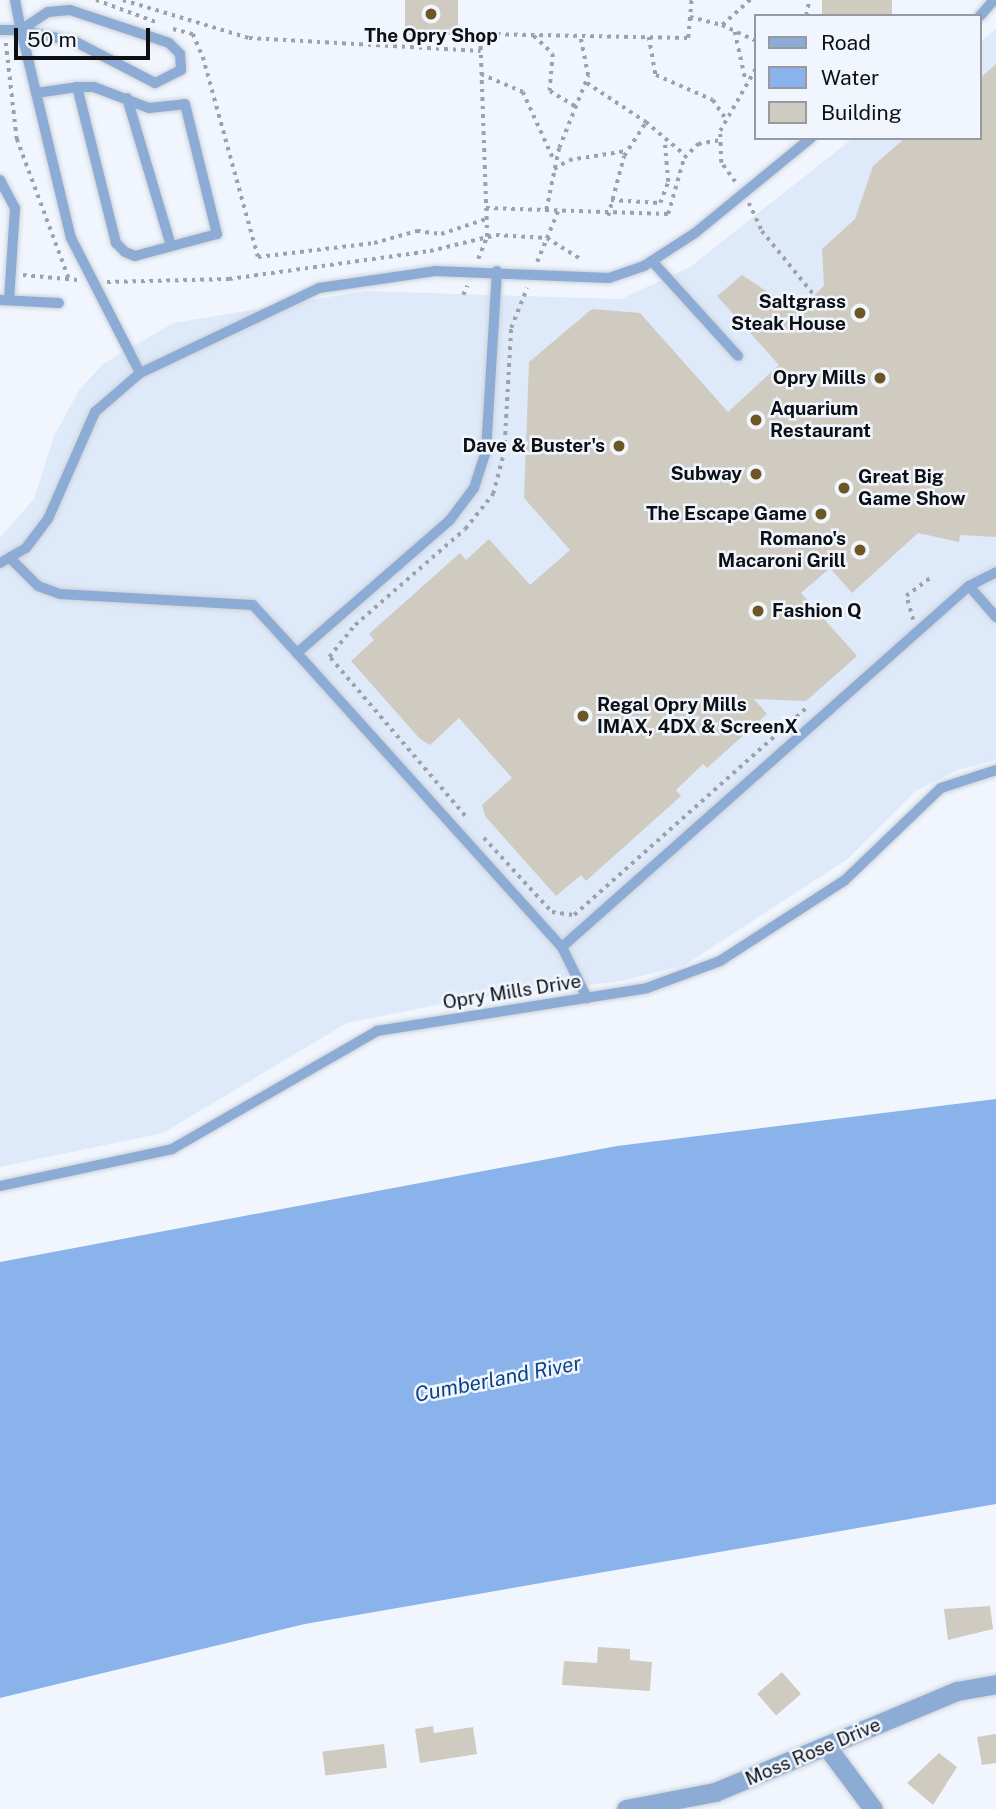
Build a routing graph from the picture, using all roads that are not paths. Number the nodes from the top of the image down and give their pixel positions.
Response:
1 (15, 0) edge
2 (994, 0) edge
3 (982, 14) edge
4 (1, 30) edge
5 (21, 30) junction
6 (77, 87) junction
7 (36, 93) junction
8 (127, 98) junction
9 (808, 140) edge
10 (0, 180) edge
11 (171, 246) junction
12 (652, 261) junction
13 (497, 271) junction
14 (5, 300) edge
15 (59, 303) dead end
16 (738, 356) dead end
17 (140, 373) junction
18 (10, 558) junction
19 (0, 563) edge
20 (996, 572) edge
21 (969, 586) junction
22 (996, 617) edge
23 (297, 653) junction
24 (996, 770) edge
25 (562, 947) junction
26 (587, 998) junction
27 (0, 1186) edge
28 (996, 1684) edge
29 (827, 1747) junction
30 (626, 1809) edge
31 (873, 1809) edge

1 - 5 lane
2 - 3 lane
4 - 5 lane
5 - 5 lane
5 - 7 lane
6 - 7 lane
6 - 8 lane
6 - 11 lane
7 - 17 lane
8 - 11 lane
8 - 11 lane
9 - 12 lane
10 - 14 lane
12 - 13 lane
12 - 16 lane
13 - 17 lane
13 - 23 lane
14 - 15 lane
17 - 18 lane
18 - 19 lane
18 - 23 lane
20 - 21 lane
21 - 22 lane
21 - 25 lane
23 - 25 lane
24 - 26 lane, Opry Mills Drive
25 - 26 lane
26 - 27 lane, Opry Mills Drive
28 - 29 street, Moss Rose Drive
29 - 30 street, Moss Rose Drive
29 - 31 street

